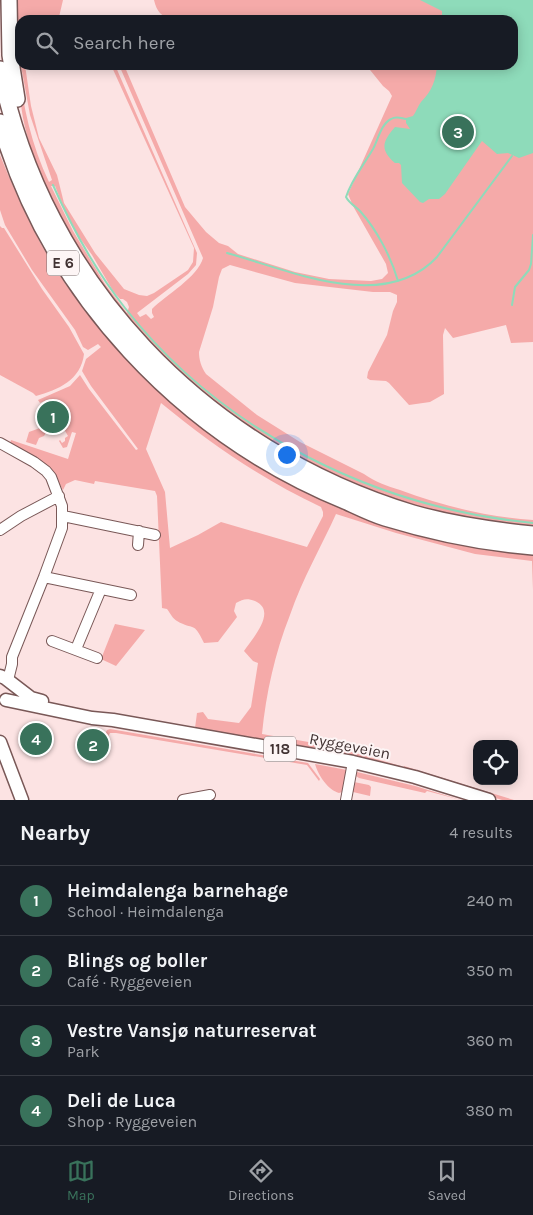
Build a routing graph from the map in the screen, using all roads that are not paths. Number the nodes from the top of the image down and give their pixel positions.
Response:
1 (9, 0) edge
2 (0, 69) edge
3 (0, 122) edge
4 (0, 147) edge
5 (34, 196) junction
6 (0, 443) edge
7 (59, 496) junction
8 (63, 516) junction
9 (0, 530) edge
10 (139, 532) junction
11 (533, 534) edge
12 (155, 535) dead end
13 (138, 545) dead end
14 (533, 548) edge
15 (44, 577) junction
16 (101, 588) junction
17 (131, 595) dead end
18 (52, 641) dead end
19 (76, 649) junction
20 (97, 658) dead end
21 (5, 678) edge
22 (2, 704) edge
23 (113, 720) junction
24 (0, 742) edge
25 (353, 762) junction
26 (210, 795) dead end
27 (22, 800) edge
28 (183, 800) edge
29 (346, 800) edge
30 (489, 800) edge

1 - 5 highway, E 6
2 - 5 highway, E 6
3 - 5 highway, E 6
4 - 5 highway, E 6
5 - 11 highway, E 6
5 - 14 highway, E 6
6 - 7 street
7 - 8 street
7 - 9 street
8 - 10 street
8 - 15 street
10 - 12 street
10 - 13 street
15 - 16 street
15 - 21 street
16 - 17 street
16 - 19 street
18 - 19 street
19 - 20 street
21 - 22 main road, 118
21 - 23 main road, Ryggeveien / 118
22 - 23 main road, Ryggeveien / 118
23 - 25 main road, Ryggeveien / 118
24 - 27 main road
25 - 29 street
25 - 30 main road, Ryggeveien / 118
26 - 28 street

